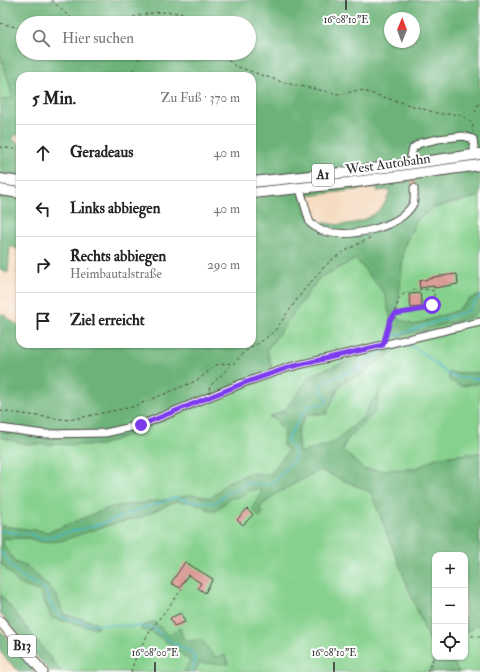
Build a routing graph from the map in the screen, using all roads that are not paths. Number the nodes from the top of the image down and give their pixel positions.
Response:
1 (478, 154) edge
2 (411, 156) dead end
3 (480, 164) edge
4 (0, 179) edge
5 (16, 181) edge
6 (256, 182) edge
7 (414, 188) tunnel mouth
8 (300, 189) junction
9 (0, 190) edge
10 (16, 192) edge
11 (256, 193) edge
12 (480, 322) edge
13 (0, 428) edge
14 (0, 621) edge
15 (43, 672) edge

1 - 2 street
1 - 6 highway, West Autobahn / A1
3 - 8 highway, West Autobahn / A1
4 - 5 highway
7 - 8 street
8 - 11 highway, West Autobahn / A1
9 - 10 highway
12 - 13 street
14 - 15 main road, B13

